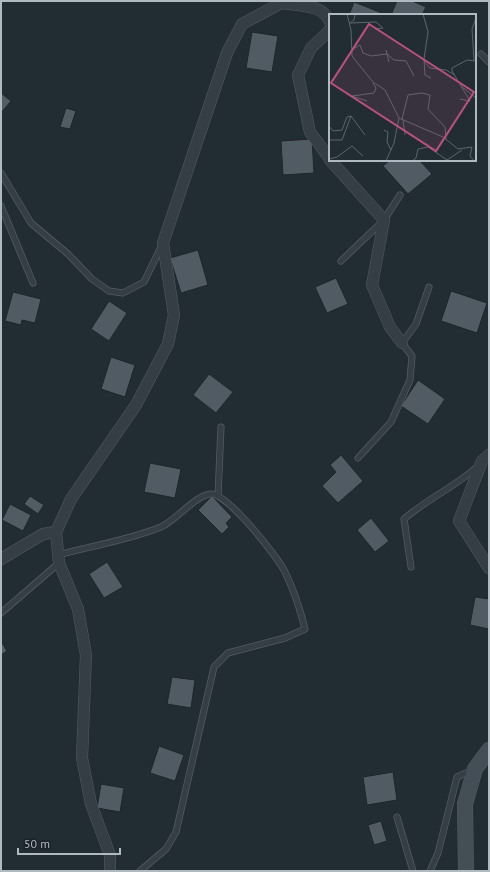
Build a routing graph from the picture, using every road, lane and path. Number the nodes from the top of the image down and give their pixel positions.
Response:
1 (283, 2) edge
2 (329, 19) edge
3 (329, 31) edge
4 (482, 54) dead end
5 (489, 62) edge
6 (329, 159) edge
7 (331, 161) edge
8 (1, 172) edge
9 (400, 195) dead end
10 (1, 206) edge
11 (384, 220) junction
12 (163, 243) junction
13 (341, 261) dead end
14 (33, 283) dead end
15 (429, 287) dead end
16 (402, 343) junction
17 (221, 427) dead end
18 (358, 458) dead end
19 (486, 458) edge
20 (218, 496) junction
21 (56, 532) junction
22 (1, 559) edge
23 (59, 559) junction
24 (412, 567) dead end
25 (489, 568) edge
26 (1, 613) edge
27 (489, 750) edge
28 (475, 769) junction
29 (397, 817) dead end
30 (110, 871) edge
31 (140, 871) edge
32 (412, 871) edge
33 (430, 871) edge
34 (466, 871) edge

1 - 2 street
1 - 12 street
3 - 6 street
4 - 5 lane
7 - 11 street
8 - 12 lane
9 - 11 lane
10 - 14 lane
11 - 13 lane
11 - 16 street
12 - 21 street
15 - 16 lane
16 - 18 lane
17 - 20 lane
19 - 24 lane
19 - 25 street
20 - 23 lane
20 - 31 lane
21 - 22 street
21 - 23 street
23 - 26 lane
23 - 30 street
27 - 28 street
28 - 33 lane
28 - 34 street
29 - 32 lane

